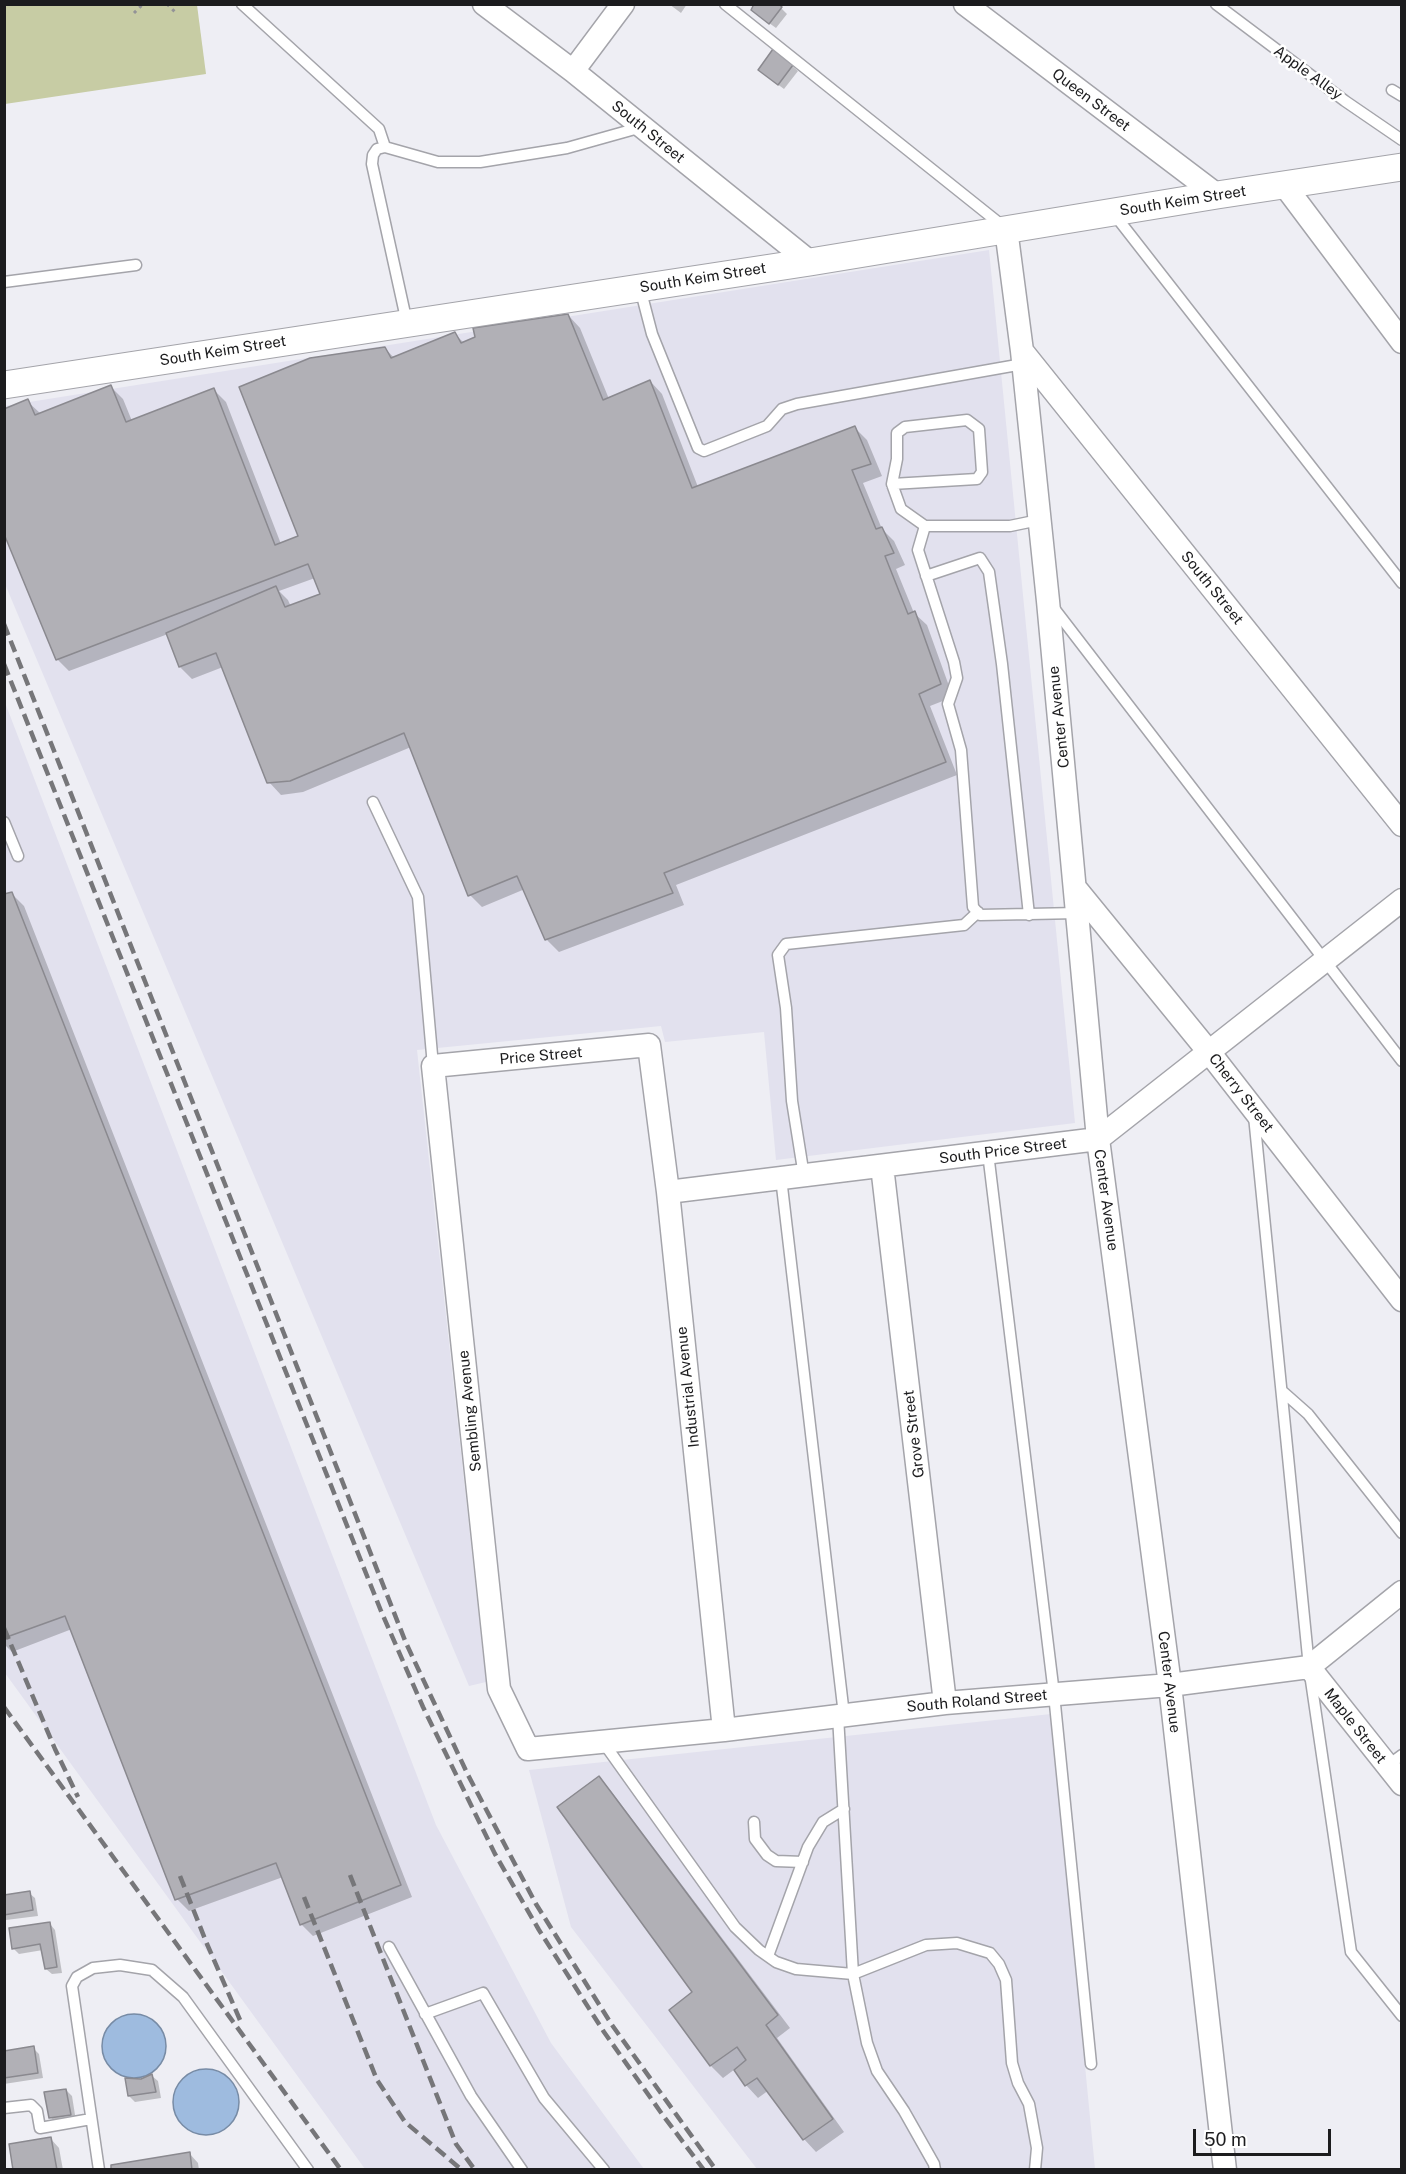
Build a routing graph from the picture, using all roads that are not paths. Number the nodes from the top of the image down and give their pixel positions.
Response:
1 (242, 4) edge
2 (484, 4) edge
3 (623, 4) edge
4 (725, 4) edge
5 (965, 4) edge
6 (1216, 4) edge
7 (573, 71) junction
8 (1401, 126) edge
9 (643, 127) junction
10 (1391, 132) junction
11 (1401, 140) edge
12 (385, 147) junction
13 (1401, 167) edge
14 (1285, 186) junction
15 (1217, 195) junction
16 (1112, 212) junction
17 (1006, 229) junction
18 (810, 262) junction
19 (136, 265) dead end
20 (4, 282) edge
21 (640, 288) junction
22 (407, 323) junction
23 (1401, 342) edge
24 (1023, 357) junction
25 (4, 385) edge
26 (892, 484) junction
27 (1040, 520) junction
28 (925, 526) junction
29 (926, 576) junction
30 (1401, 583) edge
31 (1048, 601) junction
32 (373, 802) dead end
33 (4, 822) edge
34 (1401, 825) edge
35 (18, 856) dead end
36 (1401, 900) edge
37 (1085, 911) junction
38 (978, 912) junction
39 (1029, 915) junction
40 (1324, 962) junction
41 (649, 1046) joint
42 (1209, 1052) junction
43 (1401, 1061) edge
44 (433, 1066) junction
45 (1254, 1110) junction
46 (1098, 1139) junction
47 (988, 1153) junction
48 (882, 1166) junction
49 (804, 1176) junction
50 (781, 1178) junction
51 (668, 1192) junction
52 (1401, 1300) edge
53 (1282, 1391) junction
54 (1401, 1533) edge
55 (1401, 1592) edge
56 (1309, 1667) junction
57 (1170, 1684) junction
58 (1054, 1694) junction
59 (945, 1703) junction
60 (841, 1715) junction
61 (724, 1730) junction
62 (603, 1742) junction
63 (528, 1749) joint
64 (1394, 1760) edge
65 (1401, 1784) edge
66 (844, 1809) junction
67 (754, 1822) dead end
68 (803, 1862) junction
69 (389, 1947) dead end
70 (768, 1956) junction
71 (853, 1974) junction
72 (425, 2014) junction
73 (1401, 2016) edge
74 (1091, 2064) dead end
75 (4, 2108) edge
76 (91, 2119) junction
77 (99, 2169) edge
78 (308, 2169) edge
79 (522, 2169) edge
80 (604, 2169) edge
81 (936, 2169) edge
82 (1035, 2169) edge
83 (1225, 2169) edge

1 - 12 lane
2 - 7 street, South Street
3 - 7 street
4 - 17 lane
5 - 15 street, Queen Street
6 - 10 lane, Apple Alley
7 - 9 street, South Street
8 - 10 lane
9 - 12 lane
9 - 18 street, South Street
10 - 11 lane, Apple Alley
12 - 22 lane
13 - 14 street, South Keim Street
14 - 15 street, South Keim Street
14 - 23 street
15 - 16 street, South Keim Street
16 - 17 street, South Keim Street
16 - 30 lane
17 - 18 street, South Keim Street
17 - 24 street, Center Avenue
18 - 21 street, South Keim Street
19 - 20 lane
21 - 22 street, South Keim Street
21 - 24 lane
22 - 25 street, South Keim Street
24 - 27 street, Center Avenue
24 - 34 street, South Street
26 - 26 lane
26 - 28 lane
27 - 28 lane
27 - 31 street, Center Avenue
28 - 29 lane
29 - 38 lane
29 - 39 lane
31 - 37 street, Center Avenue
31 - 40 lane
32 - 44 lane
33 - 35 lane
36 - 40 street
37 - 39 lane
37 - 42 street, Cherry Street
37 - 46 street, Center Avenue
38 - 39 lane
38 - 49 lane
40 - 42 street
40 - 43 lane
41 - 44 street, Price Street
41 - 51 street, Industrial Avenue
42 - 45 street, Cherry Street
42 - 46 street
44 - 63 street, Sembling Avenue
45 - 52 street, Cherry Street
45 - 53 lane
46 - 47 street, South Price Street
46 - 57 street, Center Avenue
47 - 48 street, South Price Street
47 - 58 lane
48 - 49 street, South Price Street
48 - 59 street, Grove Street
49 - 50 street, South Price Street
50 - 51 street, South Price Street
50 - 60 lane
51 - 61 street, Industrial Avenue
53 - 54 lane
53 - 56 lane
55 - 56 street
56 - 57 street, South Roland Street
56 - 64 street, Maple Street
56 - 73 lane
57 - 58 street, South Roland Street
57 - 83 street, Center Avenue
58 - 59 street, South Roland Street
58 - 74 lane
59 - 60 street, South Roland Street
60 - 61 street, South Roland Street
60 - 66 lane
61 - 62 street, South Roland Street
62 - 63 street, South Roland Street
62 - 70 lane
64 - 65 street, Maple Street
66 - 68 lane
66 - 71 lane
67 - 68 lane
68 - 70 lane
69 - 72 lane
70 - 71 lane
71 - 81 lane
71 - 82 lane
72 - 79 lane
72 - 80 lane
75 - 76 lane
76 - 77 lane
76 - 78 lane

